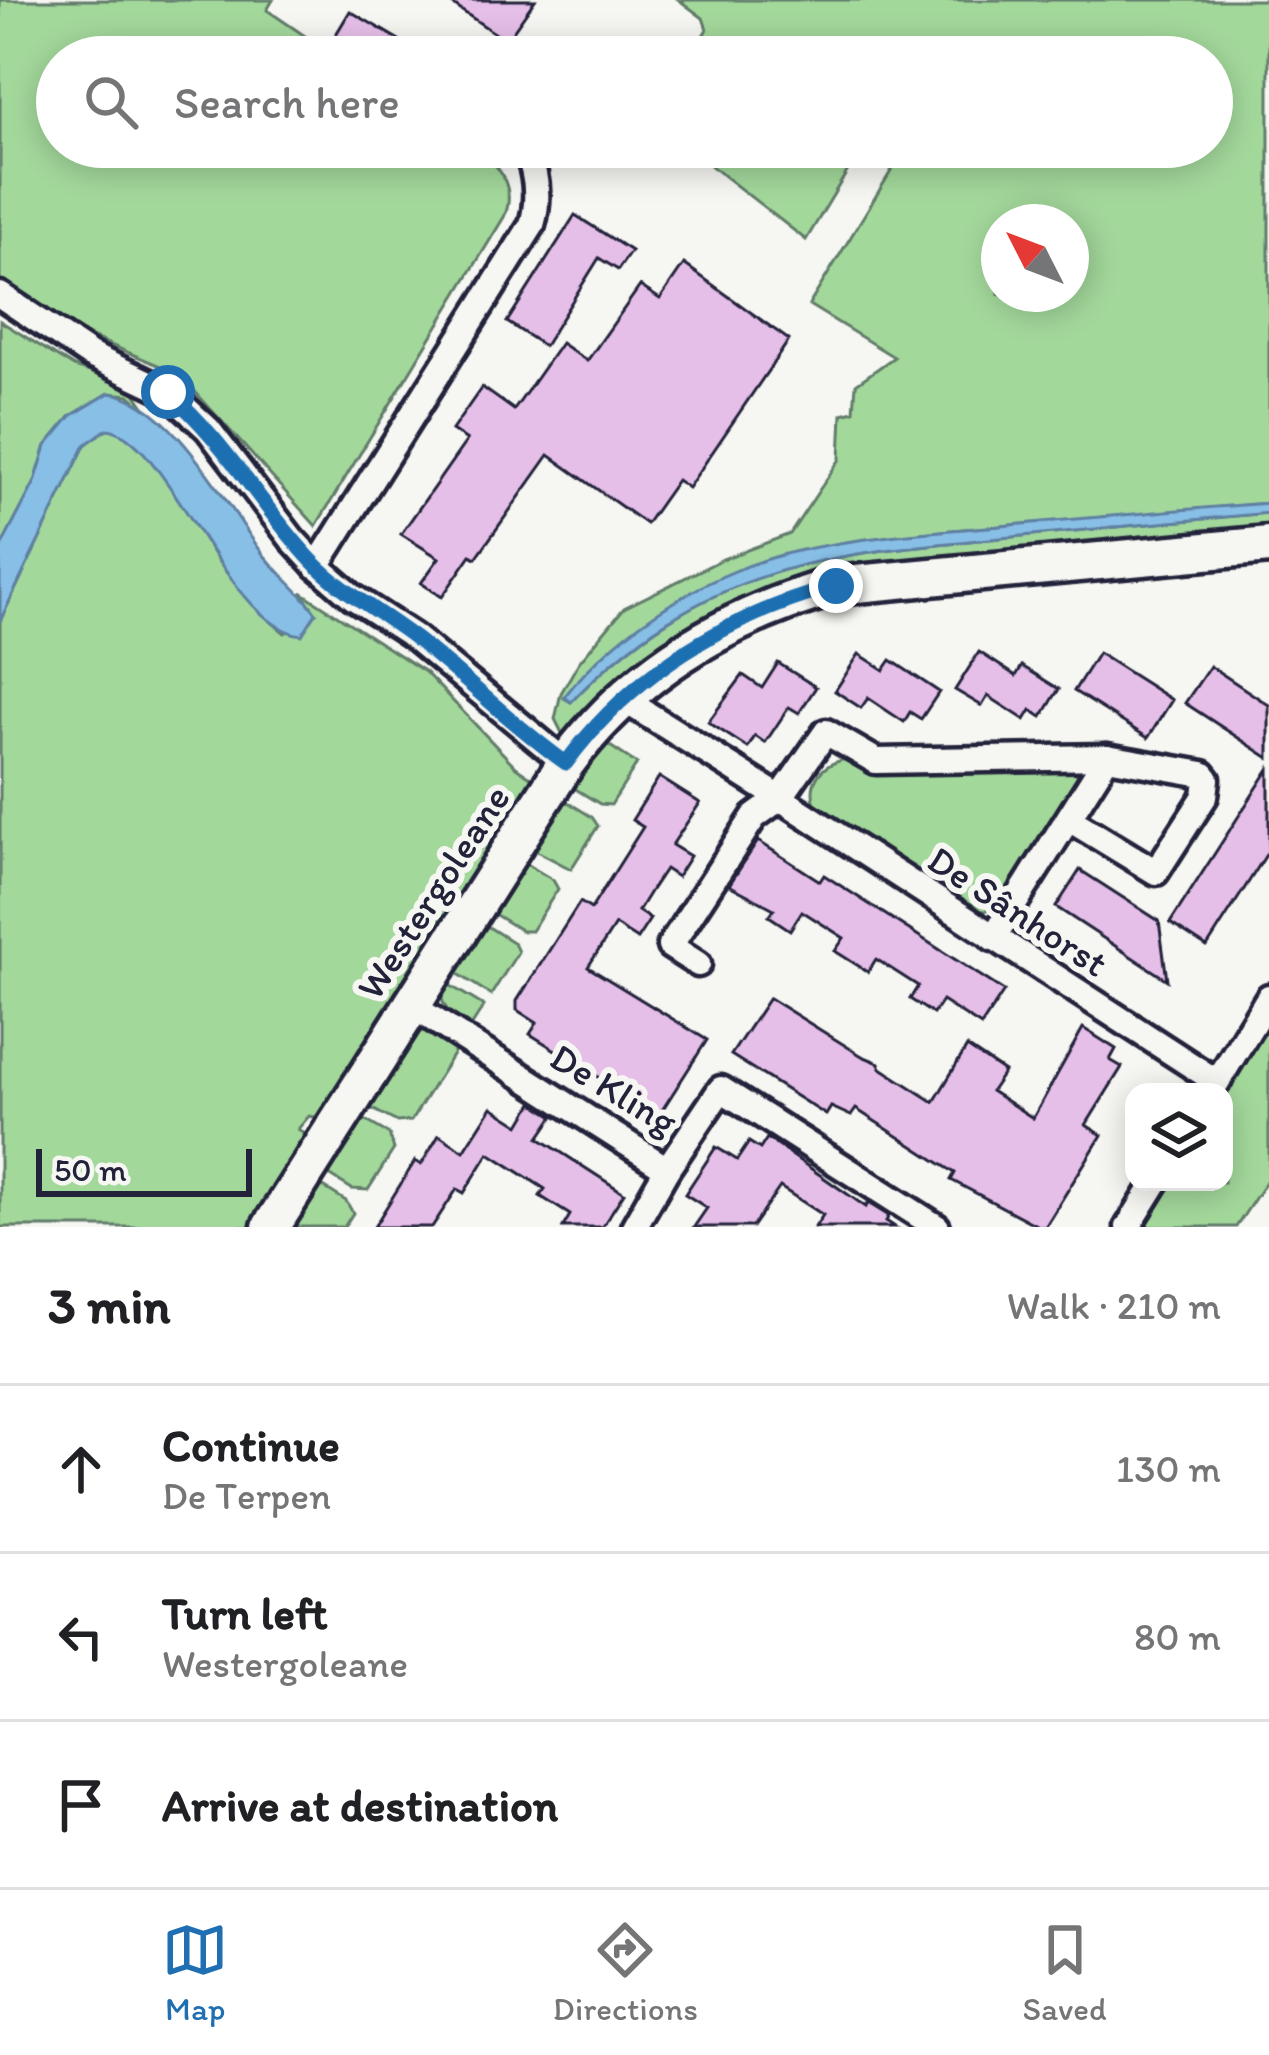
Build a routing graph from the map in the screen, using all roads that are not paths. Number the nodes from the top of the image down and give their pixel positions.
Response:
1 (532, 168) edge
2 (0, 295) edge
3 (1269, 545) edge
4 (317, 566) junction
5 (623, 699) junction
6 (1107, 757) junction
7 (566, 763) junction
8 (781, 798) junction
9 (1069, 819) junction
10 (993, 938) junction
11 (698, 964) dead end
12 (1269, 997) edge
13 (411, 1005) junction
14 (1208, 1083) edge
15 (1216, 1083) edge
16 (667, 1169) junction
17 (1150, 1191) edge
18 (271, 1227) edge
19 (634, 1227) edge
20 (937, 1227) edge
21 (1128, 1227) edge

1 - 4 street
2 - 4 street
3 - 5 street, Westergoleane
4 - 7 street
5 - 7 street, Westergoleane
5 - 8 street, De Sânhorst
6 - 8 street
6 - 9 street
6 - 9 street
7 - 13 street, Westergoleane
8 - 10 street, De Sânhorst
8 - 11 street
9 - 10 street
10 - 14 street, De Sânhorst
12 - 15 street
13 - 16 street, De Kling
13 - 18 street, Westergoleane
16 - 19 street
16 - 20 street, De Kling
17 - 21 street

